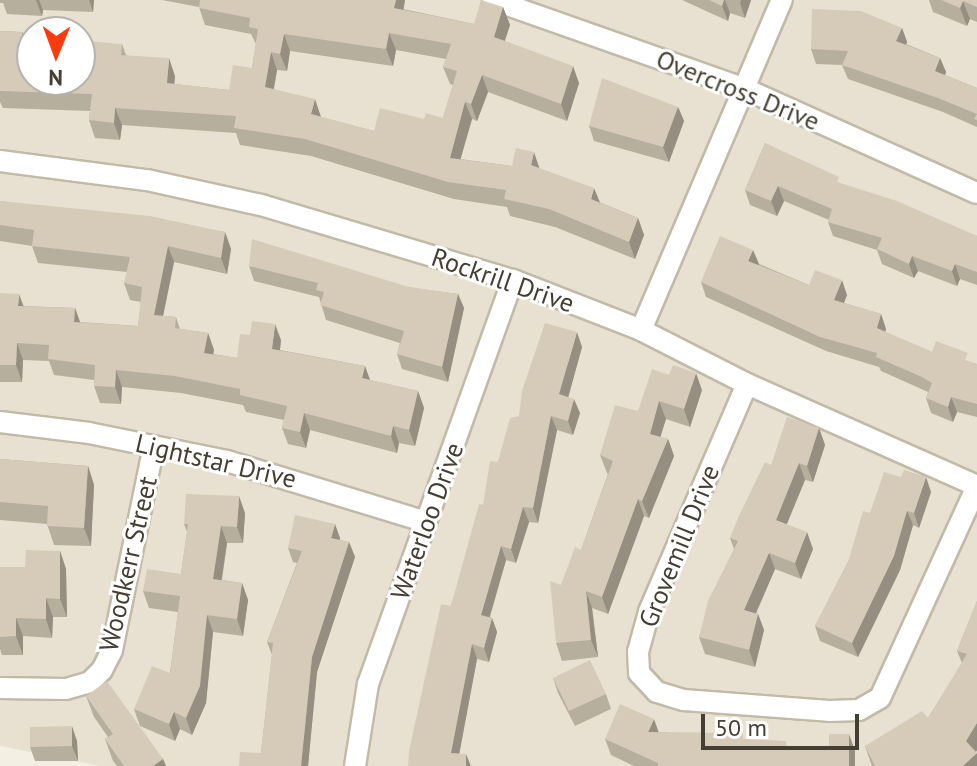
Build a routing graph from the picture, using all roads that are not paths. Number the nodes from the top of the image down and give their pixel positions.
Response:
1 (493, 0) edge
2 (782, 0) edge
3 (743, 88) junction
4 (0, 161) edge
5 (977, 193) edge
6 (513, 280) junction
7 (641, 330) junction
8 (747, 384) junction
9 (0, 422) edge
10 (154, 446) junction
11 (977, 486) edge
12 (426, 522) junction
13 (0, 688) edge
14 (355, 766) edge

1 - 3 street, Overcross Drive
2 - 3 street
3 - 5 street, Overcross Drive
3 - 7 street
4 - 6 street, Rockrill Drive
6 - 7 street, Rockrill Drive
6 - 12 street, Waterloo Drive
7 - 8 street, Rockrill Drive
8 - 11 street, Rockrill Drive
8 - 11 street, Grovemill Drive
9 - 10 street, Lightstar Drive
10 - 12 street, Lightstar Drive
10 - 13 street, Woodkerr Street
12 - 14 street, Waterloo Drive

